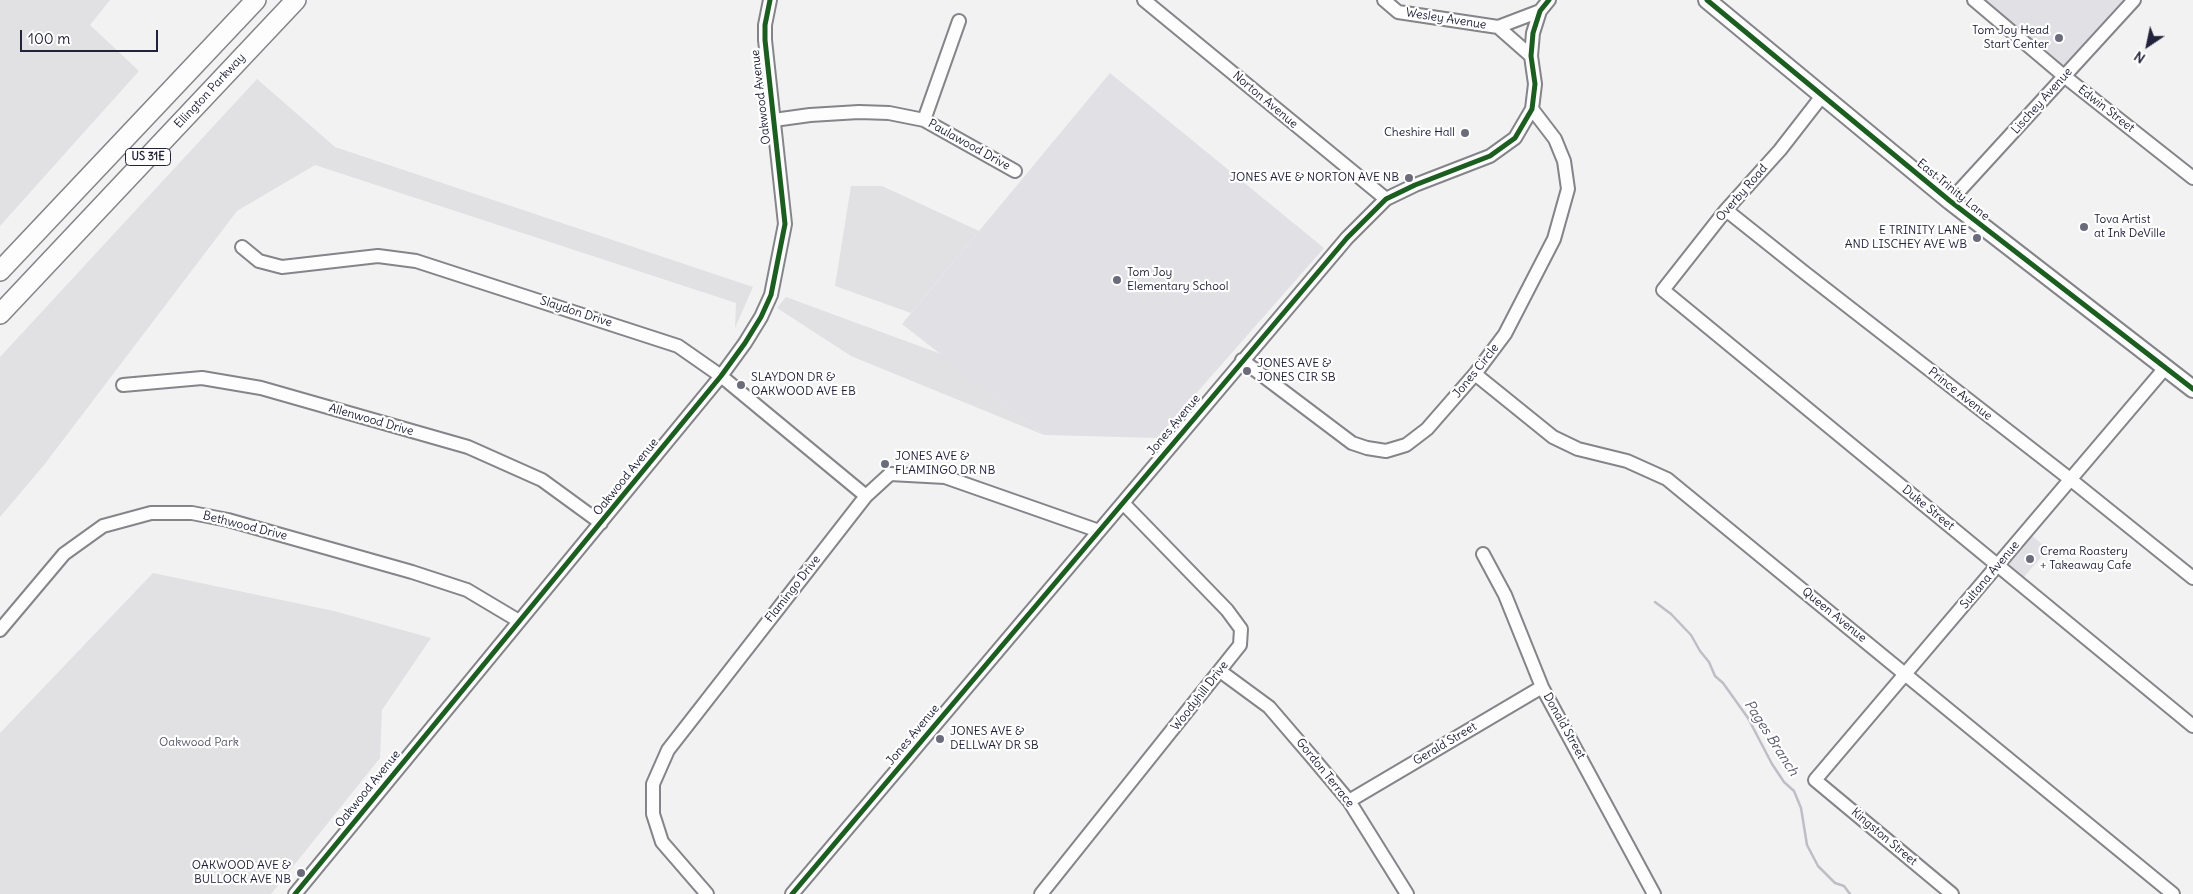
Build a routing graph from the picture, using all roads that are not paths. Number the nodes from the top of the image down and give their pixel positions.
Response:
1 (256, 0) edge
2 (296, 0) edge
3 (770, 0) edge
4 (1144, 0) edge
5 (1384, 0) edge
6 (1549, 0) edge
7 (1707, 0) edge
8 (1974, 0) edge
9 (2134, 0) edge
10 (1540, 11) junction
11 (959, 21) dead end
12 (1498, 28) junction
13 (1531, 56) junction
14 (2064, 76) junction
15 (1822, 96) junction
16 (1532, 109) junction
17 (774, 120) junction
18 (924, 120) junction
19 (1015, 171) dead end
20 (2193, 178) edge
21 (1386, 199) junction
22 (1950, 201) junction
23 (1726, 210) junction
24 (242, 247) dead end
25 (0, 271) edge
26 (1663, 290) joint
27 (0, 314) edge
28 (1242, 360) junction
29 (2164, 368) junction
30 (1475, 374) junction
31 (721, 376) junction
32 (123, 385) dead end
33 (2193, 389) edge
34 (2070, 480) junction
35 (866, 496) junction
36 (1123, 503) junction
37 (601, 523) junction
38 (1099, 531) junction
39 (1483, 554) dead end
40 (1999, 566) junction
41 (2193, 578) edge
42 (519, 621) junction
43 (0, 630) edge
44 (1220, 671) junction
45 (1905, 673) junction
46 (1542, 686) junction
47 (2193, 726) edge
48 (1815, 780) joint
49 (1349, 801) junction
50 (794, 893) edge
51 (295, 894) edge
52 (707, 894) edge
53 (1041, 894) edge
54 (1407, 894) edge
55 (1654, 894) edge
56 (1952, 894) edge
57 (2173, 894) edge

1 - 25 highway, US 31E
2 - 27 highway, Ellington Parkway / US 31E
3 - 17 street, Oakwood Avenue
4 - 21 street, Norton Avenue
5 - 12 street, Wesley Avenue
6 - 10 street, Jones Avenue
7 - 15 main road, East Trinity Lane
8 - 14 street, Edwin Street
9 - 14 street, Lischey Avenue
10 - 12 street, Wesley Avenue
10 - 13 street, Jones Avenue
11 - 18 street
12 - 13 street
13 - 16 street, Jones Avenue
14 - 20 street, Edwin Street
14 - 22 street, Lischey Avenue
15 - 22 main road, East Trinity Lane
15 - 23 street, Overby Road
16 - 21 street, Jones Avenue
16 - 30 street, Jones Circle
17 - 18 street, Paulawood Drive
17 - 31 street, Oakwood Avenue
18 - 19 street, Paulawood Drive
21 - 28 street, Jones Avenue
22 - 29 main road, East Trinity Lane
23 - 26 street, Overby Road
23 - 34 street, Prince Avenue
24 - 31 street, Slaydon Drive
26 - 40 street, Duke Street
28 - 30 street, Jones Circle
28 - 36 street, Jones Avenue
29 - 33 main road, East Trinity Lane
29 - 34 street, Sultana Avenue
30 - 45 street, Queen Avenue
31 - 35 street, Slaydon Drive
31 - 37 street, Oakwood Avenue
32 - 37 street, Allenwood Drive
34 - 40 street, Sultana Avenue
34 - 41 street, Prince Avenue
35 - 38 street, Flamingo Drive
35 - 52 street, Flamingo Drive
36 - 38 street, Jones Avenue
36 - 44 street, Woodyhill Drive
37 - 42 street, Oakwood Avenue
38 - 50 street, Jones Avenue
39 - 46 street, Donald Street
40 - 45 street, Sultana Avenue
40 - 47 street, Duke Street
42 - 43 street, Bethwood Drive
42 - 51 street, Oakwood Avenue
44 - 49 street, Gordon Terrace
44 - 53 street, Woodyhill Drive
45 - 48 street, Sultana Avenue
45 - 57 street, Queen Avenue
46 - 49 street, Gerald Street
46 - 55 street, Donald Street
48 - 56 street, Kingston Street
49 - 54 street, Gordon Terrace

